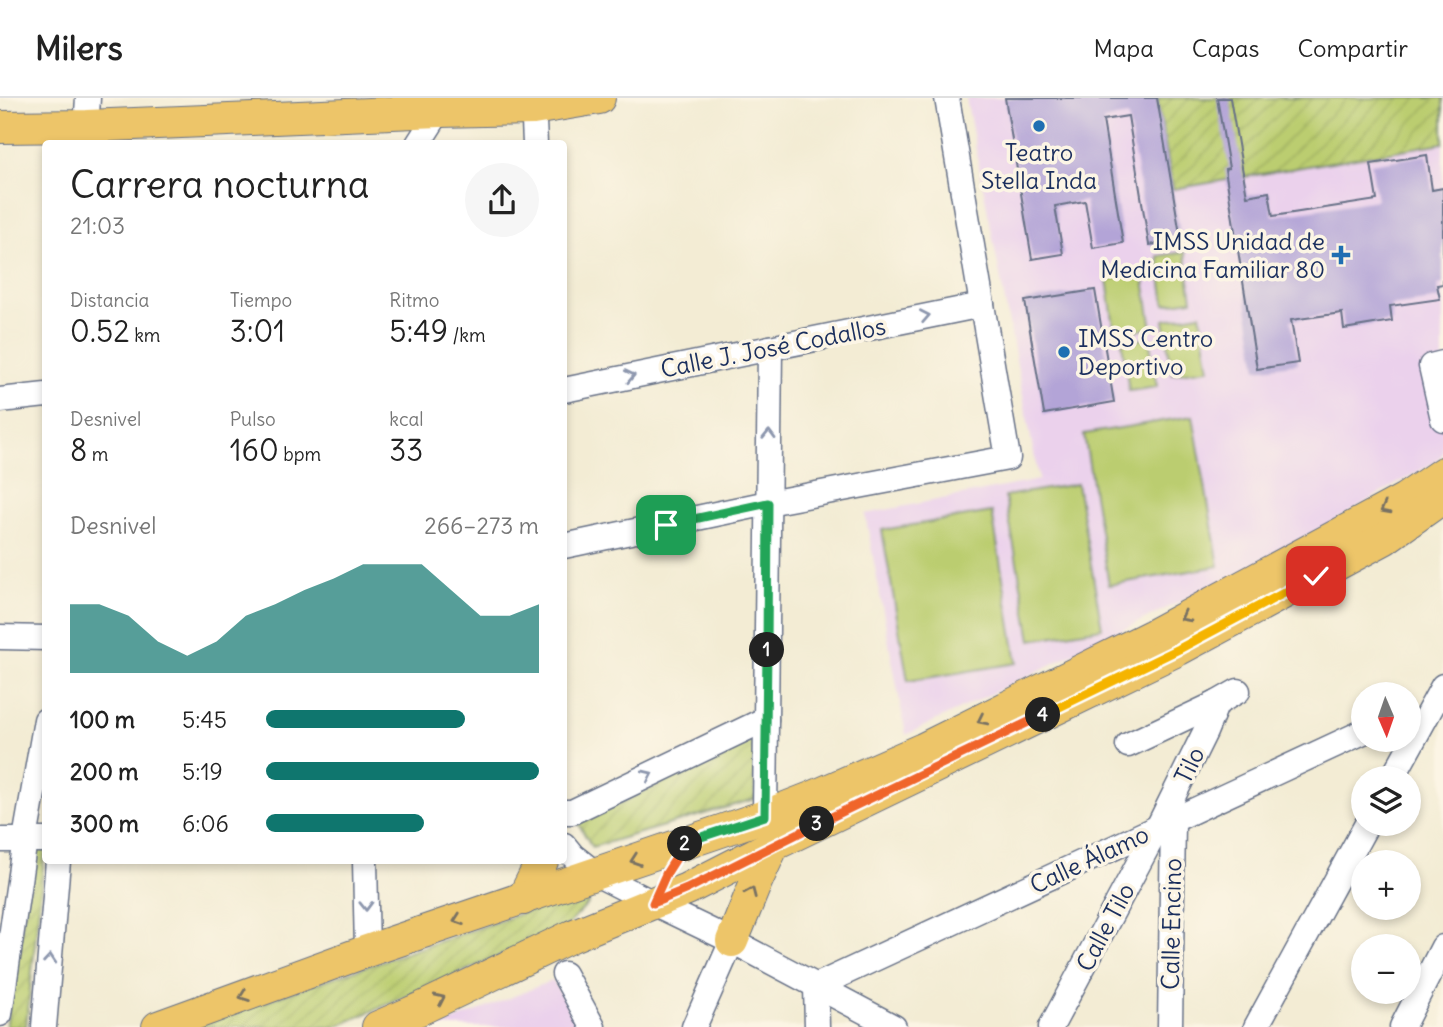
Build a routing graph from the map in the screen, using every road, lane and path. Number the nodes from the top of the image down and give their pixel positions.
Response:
1 (599, 98) edge
2 (947, 98) edge
3 (533, 104) edge
4 (439, 111) junction
5 (87, 123) edge
6 (0, 127) edge
7 (421, 140) edge
8 (535, 140) edge
9 (982, 305) junction
10 (769, 348) junction
11 (1443, 363) edge
12 (567, 389) edge
13 (42, 395) edge
14 (0, 400) edge
15 (1443, 419) edge
16 (1443, 473) edge
17 (1443, 498) edge
18 (768, 503) junction
19 (567, 545) edge
20 (0, 637) edge
21 (42, 638) edge
22 (1441, 693) edge
23 (1421, 704) edge
24 (766, 719) junction
25 (1351, 738) edge
26 (1128, 745) dead end
27 (42, 764) edge
28 (1399, 766) edge
29 (567, 812) edge
30 (1166, 824) junction
31 (769, 830) junction
32 (1360, 836) edge
33 (0, 840) edge
34 (35, 840) edge
35 (686, 842) junction
36 (567, 849) edge
37 (58, 864) edge
38 (365, 864) edge
39 (540, 864) edge
40 (596, 874) junction
41 (523, 899) junction
42 (653, 903) junction
43 (572, 936) junction
44 (732, 941) junction
45 (1443, 947) edge
46 (367, 951) junction
47 (564, 974) dead end
48 (816, 986) junction
49 (0, 1014) edge
50 (44, 1027) edge
51 (158, 1027) edge
52 (378, 1027) edge
53 (593, 1027) edge
54 (694, 1027) edge
55 (817, 1027) edge
56 (894, 1027) edge
57 (1051, 1027) edge
58 (1170, 1027) edge
59 (1256, 1027) edge
60 (1402, 1027) edge

1 - 3 main road
2 - 9 street
3 - 4 main road
3 - 8 street
4 - 5 main road
4 - 7 street
5 - 6 main road
10 -> 9 street, Calle J. José Codallos
9 - 18 street
12 -> 10 street, Calle J. José Codallos
18 -> 10 street
11 - 15 street
13 - 14 street
16 -> 31 main road
17 - 31 main road
18 - 19 street
18 - 24 street
20 - 21 street
22 - 23 street
22 - 28 street
29 -> 24 street
24 - 31 street
25 - 30 street, Calle Álamo
26 - 30 street, Tilo
27 - 34 street
30 - 48 street, Calle Álamo
30 - 57 street, Calle Tilo
30 - 58 street, Calle Encino
31 - 35 main road
31 - 42 main road
44 -> 31 main road
32 - 59 street
33 - 34 street
34 - 49 street
35 -> 40 main road
35 - 42 main road
36 - 40 street
50 -> 37 street
38 -> 46 street
39 - 41 main road
40 - 41 main road
40 - 42 street
40 - 43 main road
41 -> 46 main road
42 - 43 main road
42 - 44 street
52 -> 43 main road
44 - 48 street
44 - 54 street
45 - 60 street
46 -> 51 main road
47 - 53 street
48 - 55 street
48 - 56 street

